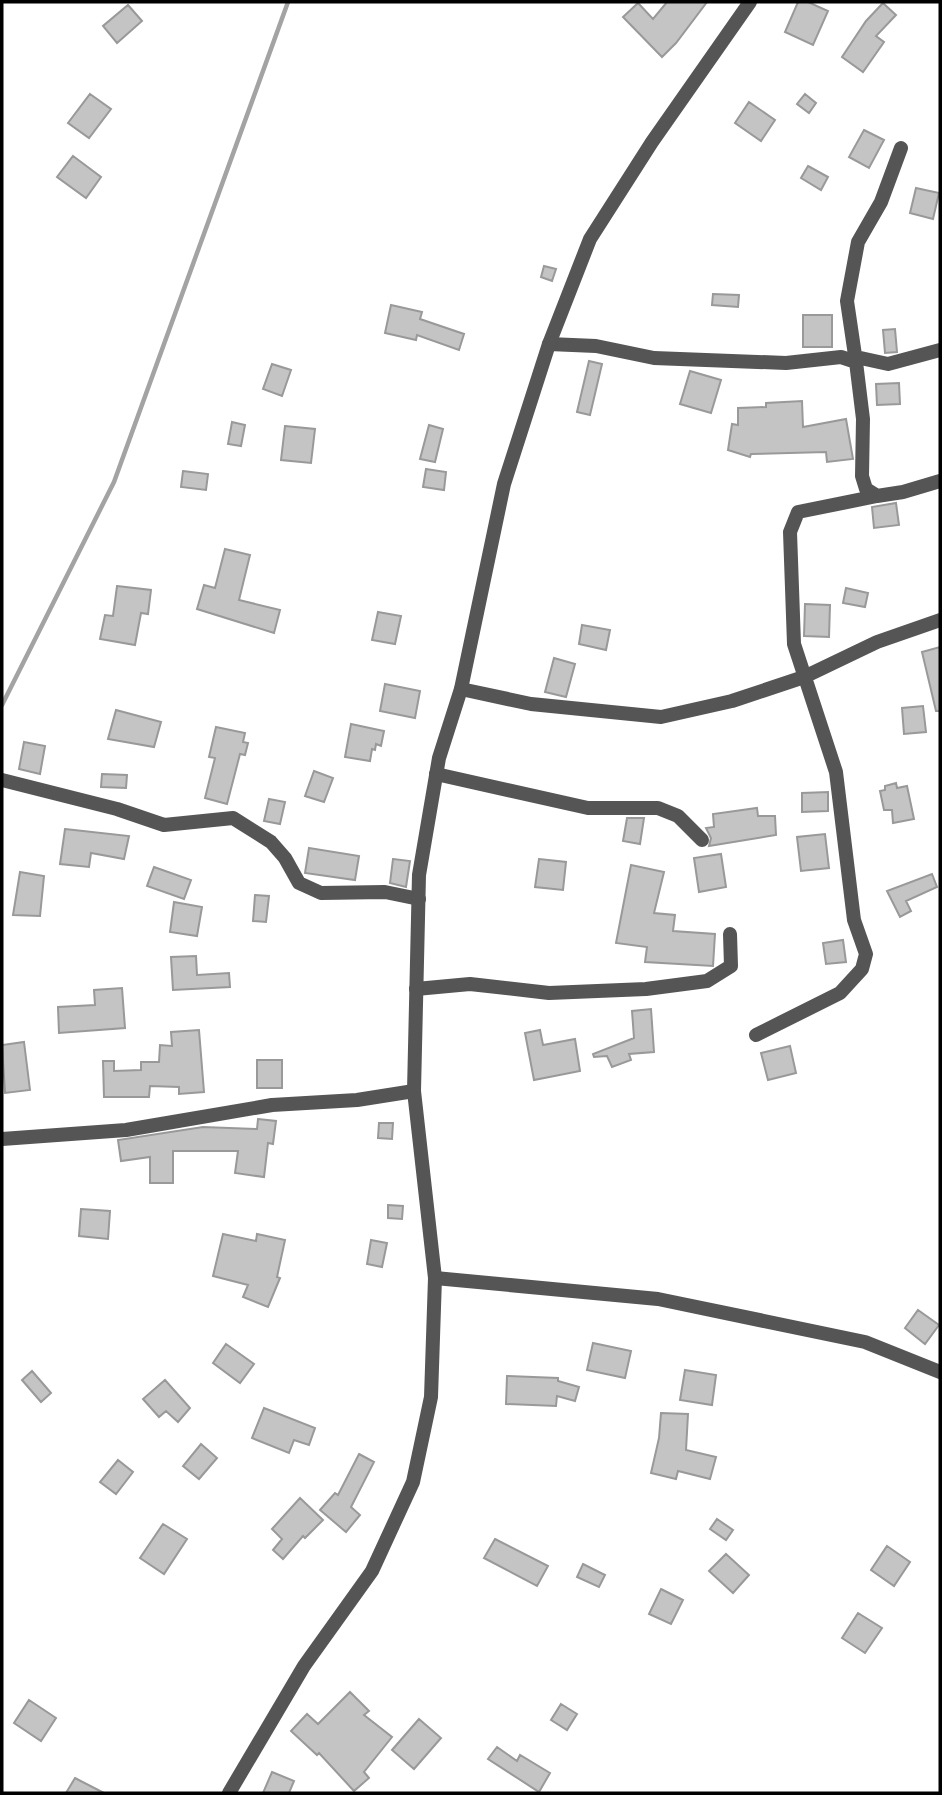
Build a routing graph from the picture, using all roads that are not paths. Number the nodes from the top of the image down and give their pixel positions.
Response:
1 (750, 2) edge
2 (901, 148) dead end
3 (549, 344) junction
4 (940, 350) edge
5 (856, 360) junction
6 (940, 481) edge
7 (877, 496) junction
8 (940, 620) edge
9 (804, 677) junction
10 (461, 688) junction
11 (436, 774) junction
12 (2, 780) edge
13 (702, 839) dead end
14 (419, 899) junction
15 (730, 934) dead end
16 (416, 989) junction
17 (756, 1035) dead end
18 (414, 1091) junction
19 (2, 1139) edge
20 (435, 1278) junction
21 (940, 1372) edge
22 (229, 1793) edge

1 - 3 street
2 - 5 street
3 - 5 street
3 - 10 street
4 - 5 street
5 - 7 street
6 - 7 street
7 - 9 street
8 - 9 street
9 - 10 street
9 - 17 street
10 - 11 street
11 - 13 street
11 - 14 street
12 - 14 street
14 - 16 street
15 - 16 street
16 - 18 street
18 - 19 street
18 - 20 street
20 - 21 street
20 - 22 street

